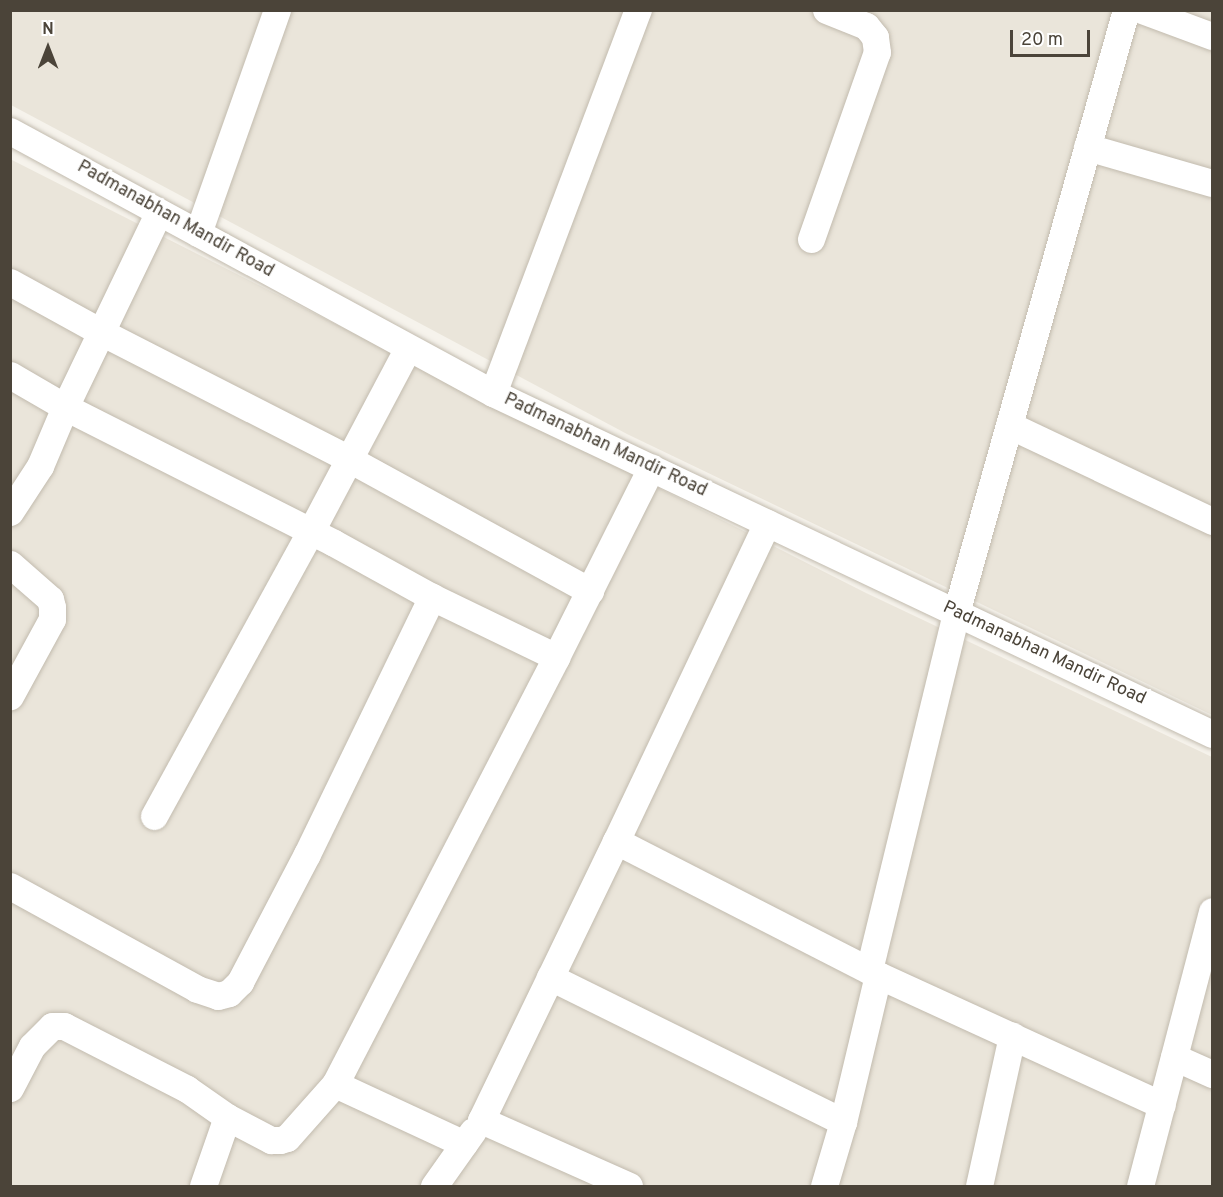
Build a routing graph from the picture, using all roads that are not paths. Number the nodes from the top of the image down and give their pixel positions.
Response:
1 (277, 10) edge
2 (638, 10) edge
3 (826, 10) edge
4 (1126, 10) edge
5 (1142, 10) edge
6 (1212, 36) edge
7 (10, 131) edge
8 (1087, 147) junction
9 (1212, 183) edge
10 (159, 212) junction
11 (198, 233) junction
12 (811, 239) dead end
13 (10, 282) edge
14 (101, 332) junction
15 (408, 348) junction
16 (10, 375) edge
17 (493, 393) junction
18 (65, 407) junction
19 (1009, 425) junction
20 (349, 459) junction
21 (651, 468) junction
22 (10, 512) edge
23 (1212, 521) edge
24 (767, 523) junction
25 (311, 531) junction
26 (10, 564) edge
27 (590, 591) junction
28 (432, 597) junction
29 (956, 613) junction
30 (556, 657) junction
31 (10, 696) edge
32 (1212, 734) edge
33 (154, 816) dead end
34 (616, 841) junction
35 (10, 886) edge
36 (1212, 911) edge
37 (873, 972) junction
38 (550, 977) junction
39 (1012, 1036) junction
40 (1174, 1057) junction
41 (1212, 1074) edge
42 (335, 1084) junction
43 (10, 1088) edge
44 (1162, 1105) junction
45 (227, 1117) junction
46 (481, 1120) junction
47 (843, 1122) junction
48 (464, 1144) junction
49 (204, 1186) edge
50 (434, 1186) edge
51 (629, 1186) edge
52 (824, 1186) edge
53 (979, 1186) edge
54 (1140, 1186) edge

1 - 11 street
2 - 17 street
3 - 12 street
4 - 8 street
5 - 6 street
7 - 10 street, Padmanabhan Mandir Road
8 - 9 street
8 - 19 street
10 - 11 street, Padmanabhan Mandir Road
10 - 14 street
11 - 15 street, Padmanabhan Mandir Road
13 - 14 street
14 - 18 street
14 - 20 street
15 - 17 street, Padmanabhan Mandir Road
15 - 20 street
16 - 18 street
17 - 21 street, Padmanabhan Mandir Road
18 - 22 street
18 - 25 street
19 - 23 street
19 - 29 street
20 - 25 street
20 - 27 street
21 - 24 street, Padmanabhan Mandir Road
21 - 27 street
24 - 29 street, Padmanabhan Mandir Road
24 - 34 street
25 - 28 street
25 - 33 street
26 - 31 street
27 - 30 street
28 - 30 street
28 - 35 street
29 - 32 street, Padmanabhan Mandir Road
29 - 37 street
30 - 42 street
34 - 37 street
34 - 38 street
36 - 40 street
37 - 39 street
37 - 47 street
38 - 46 street
38 - 47 street
39 - 44 street
39 - 53 street
40 - 41 street
40 - 44 street
42 - 45 street
42 - 48 street
43 - 45 street
44 - 54 street
45 - 49 street
46 - 48 street
46 - 51 street
47 - 52 street
48 - 50 street

